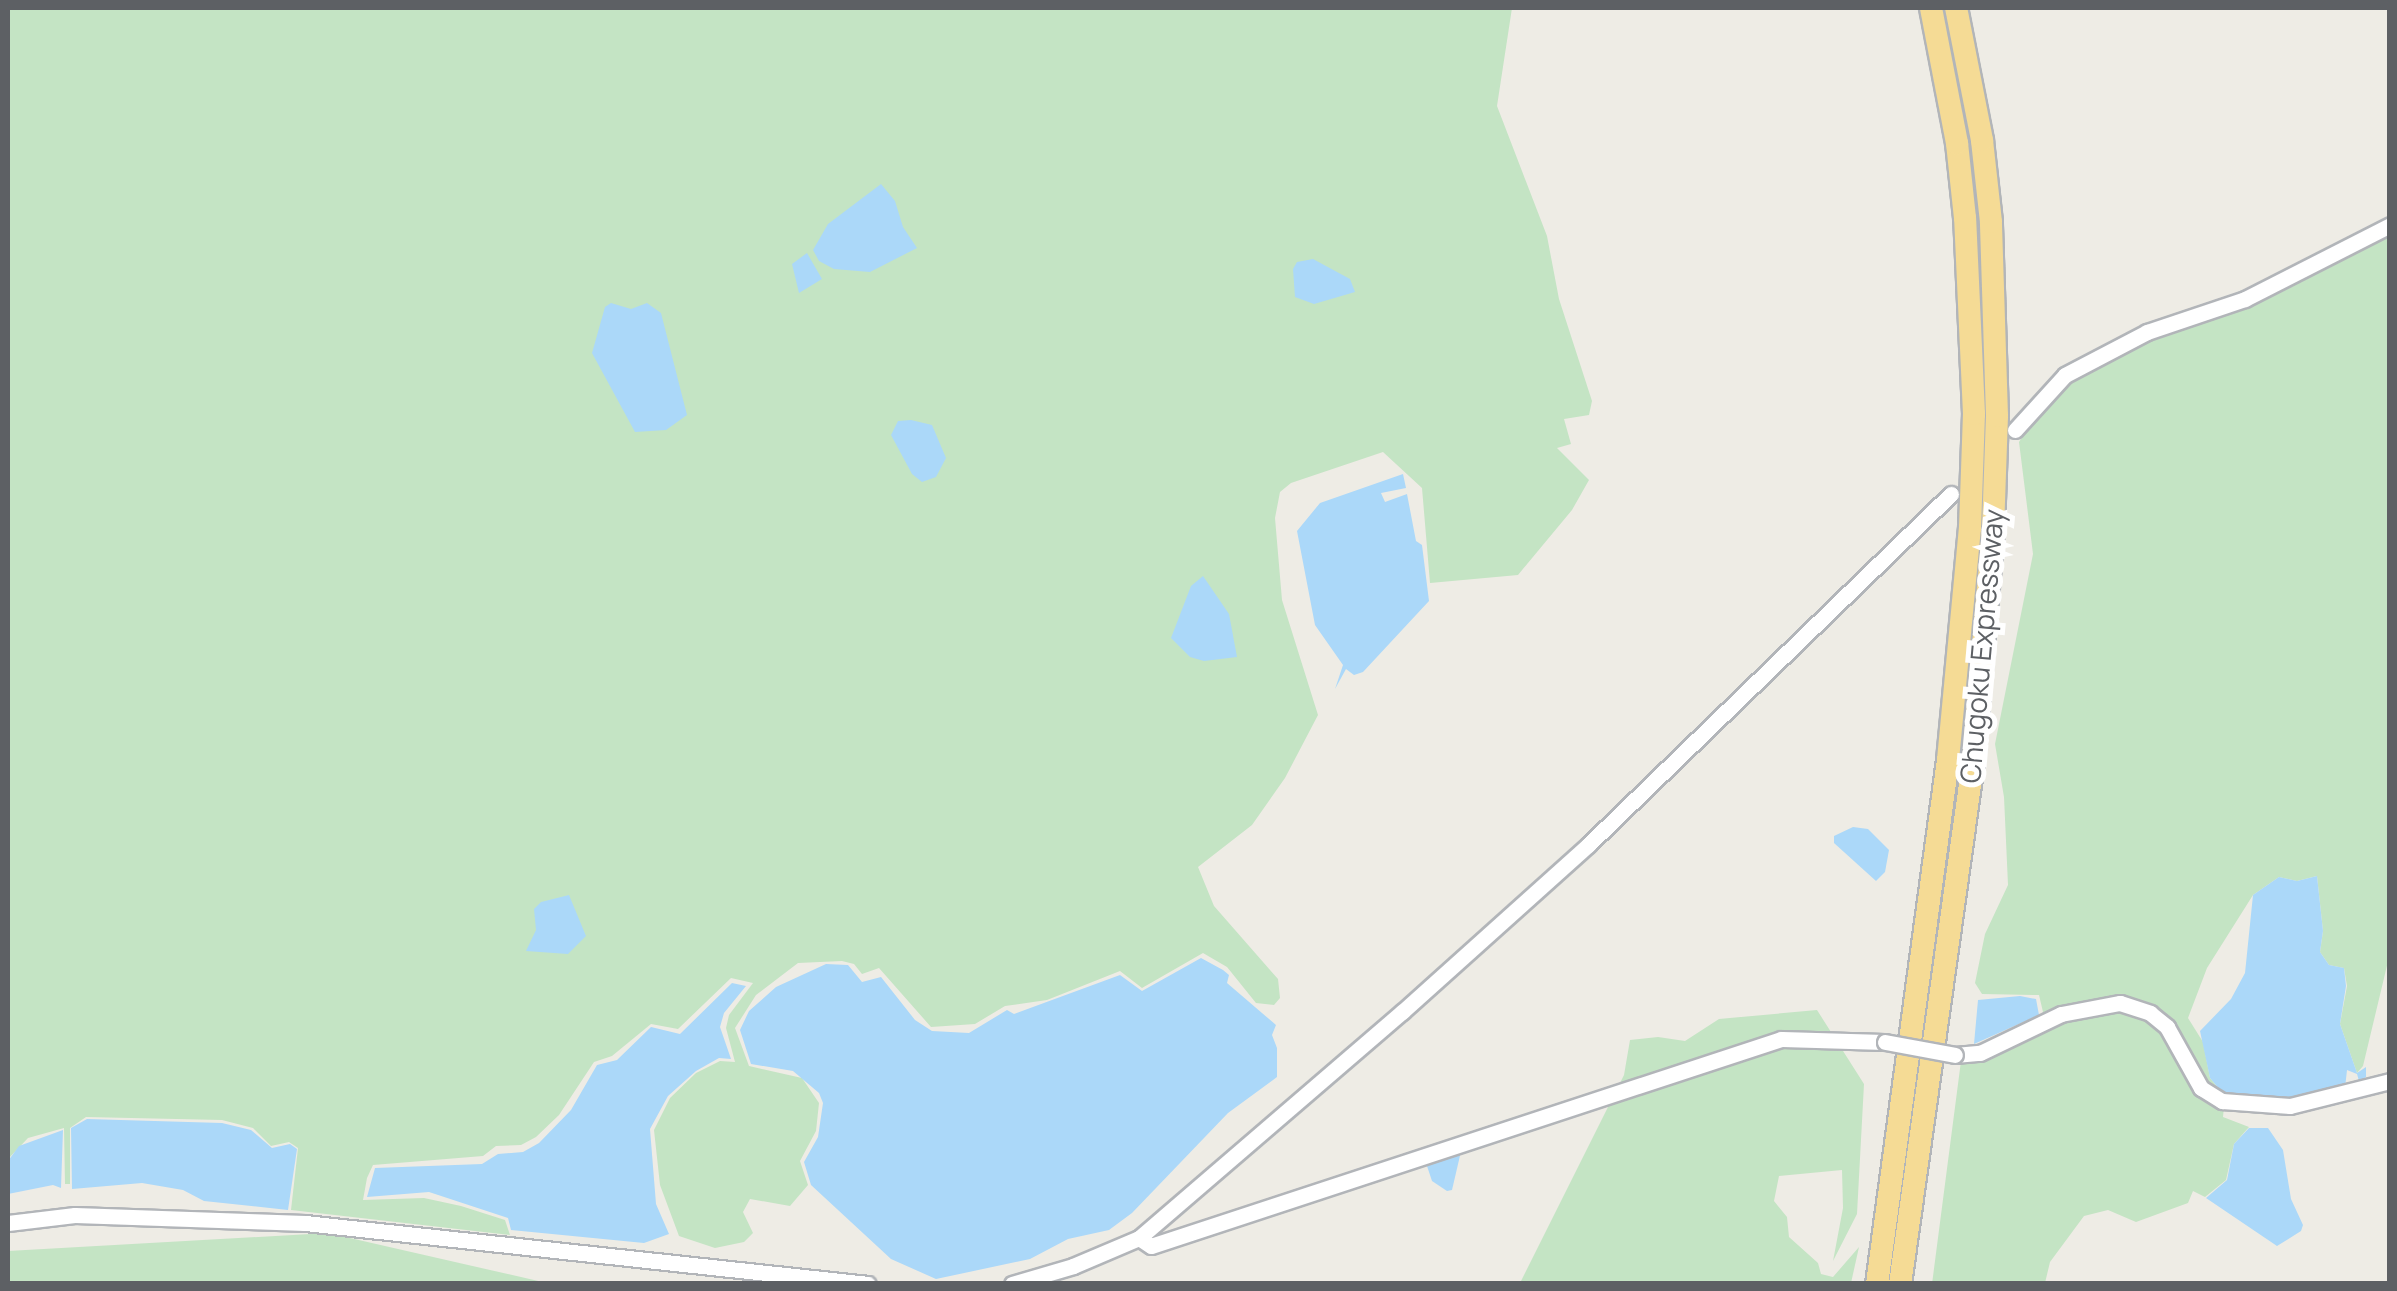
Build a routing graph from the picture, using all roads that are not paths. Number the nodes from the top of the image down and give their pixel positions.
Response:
1 (1931, 8) edge
2 (1956, 8) edge
3 (2390, 225) edge
4 (2014, 430) dead end
5 (1951, 494) dead end
6 (2390, 1081) edge
7 (8, 1223) edge
8 (1139, 1238) junction
9 (815, 1281) edge
10 (868, 1284) edge
11 (1012, 1284) edge
12 (1877, 1284) edge
13 (1900, 1284) edge

1 - 12 highway, Chugoku Expressway
2 - 13 highway, Chugoku Expressway
3 - 4 street
5 - 8 street
6 - 8 street, bridge
7 - 9 street
8 - 11 street
9 - 10 street

